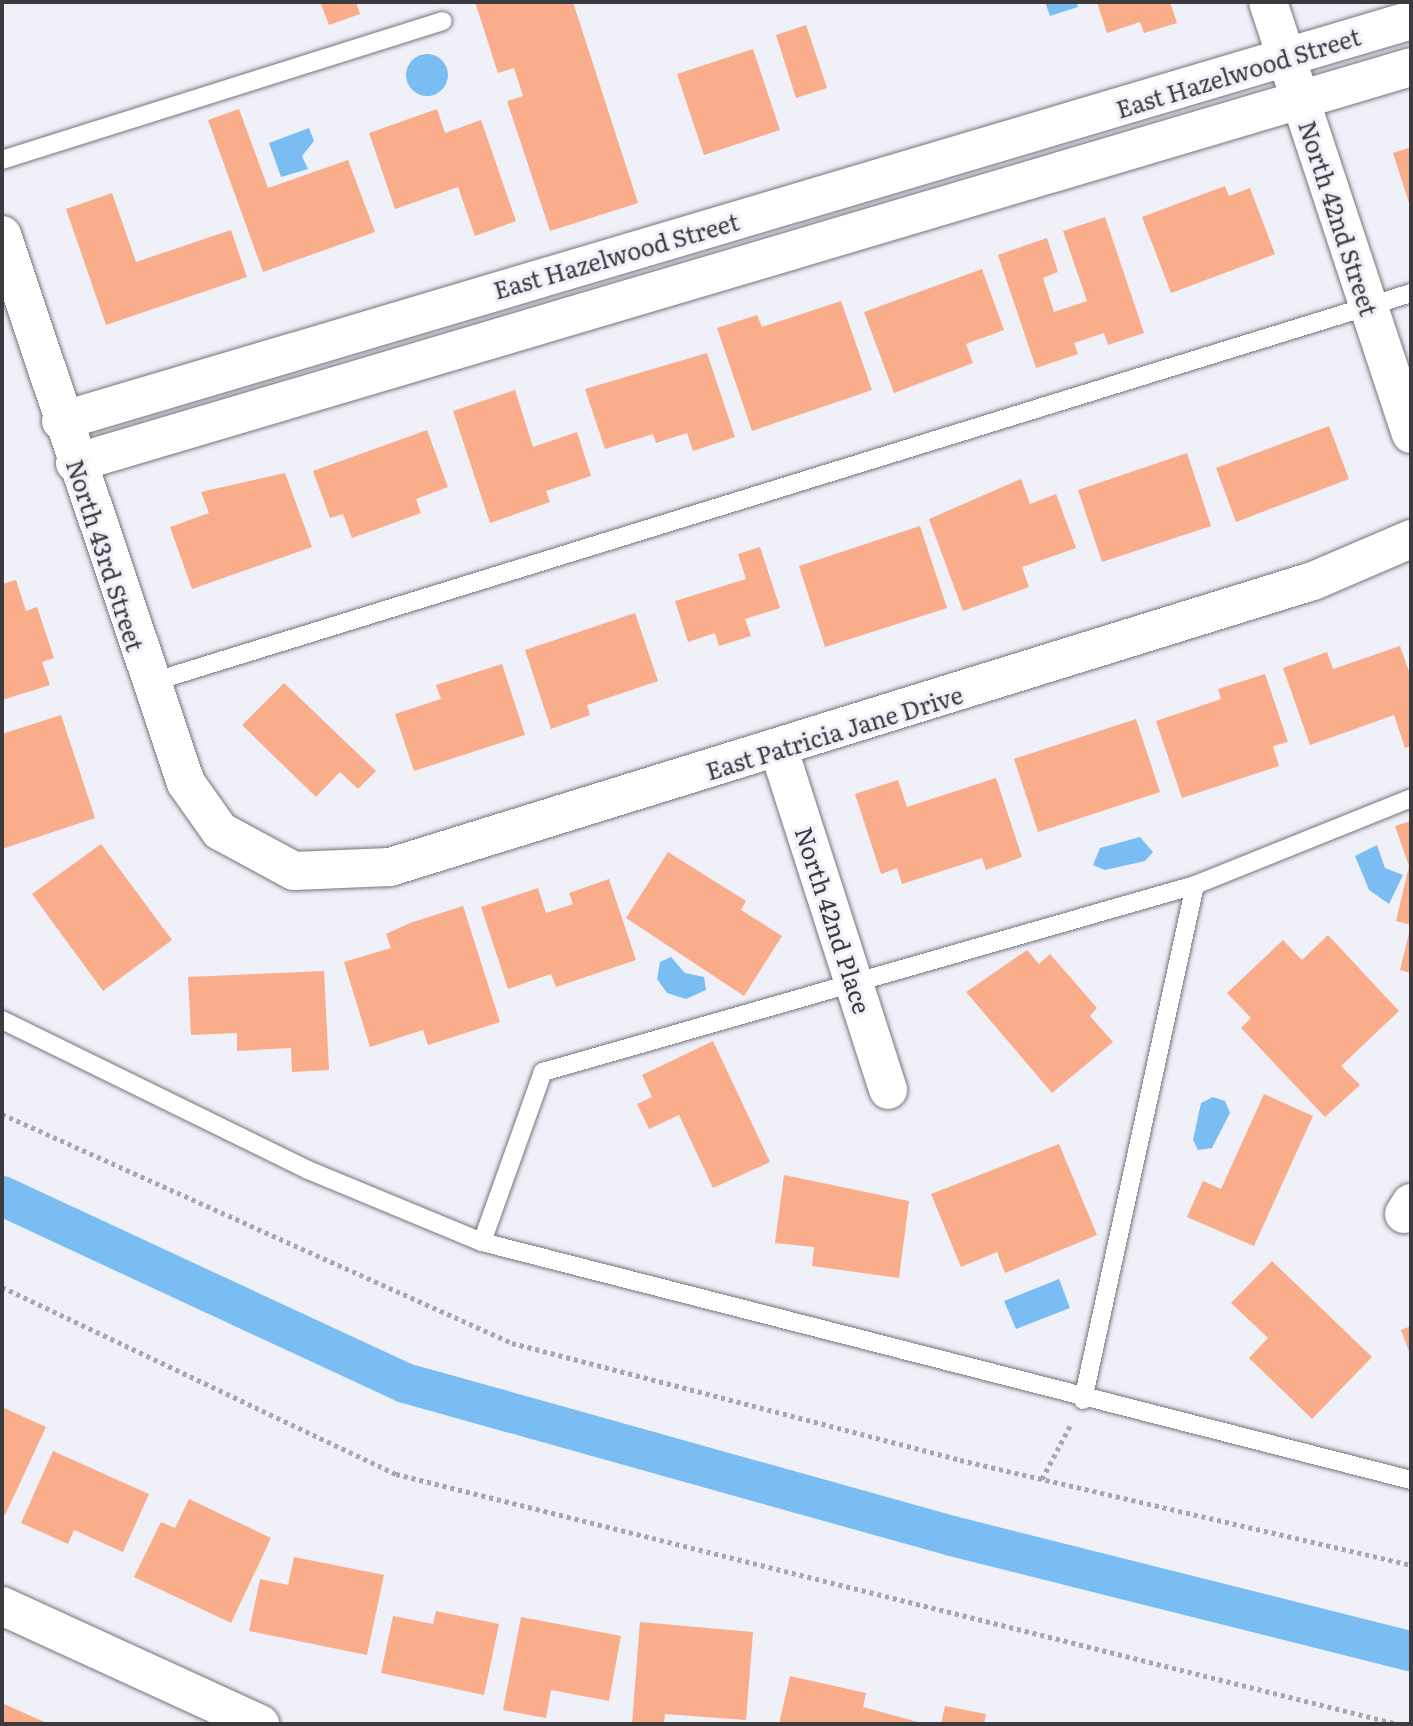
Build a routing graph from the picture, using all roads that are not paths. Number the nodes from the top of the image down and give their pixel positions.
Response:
1 (1268, 2) edge
2 (1411, 20) edge
3 (443, 21) dead end
4 (1288, 58) junction
5 (1411, 67) edge
6 (1301, 99) junction
7 (2, 160) edge
8 (928, 164) junction
9 (940, 206) junction
10 (2, 235) edge
11 (1411, 293) edge
12 (1367, 308) junction
13 (304, 347) junction
14 (319, 393) junction
15 (61, 421) junction
16 (1411, 434) edge
17 (75, 463) junction
18 (1411, 539) edge
19 (149, 683) junction
20 (779, 750) junction
21 (1411, 798) edge
22 (249, 852) joint
23 (1195, 885) junction
24 (854, 984) junction
25 (2, 1020) edge
26 (888, 1090) dead end
27 (482, 1242) junction
28 (1083, 1400) junction
29 (1411, 1480) edge
30 (2, 1606) edge
31 (260, 1724) edge

1 - 4 street, North 42nd Street
2 - 4 street, East Hazelwood Street
3 - 7 lane
4 - 6 street, North 42nd Street
4 - 8 street, East Hazelwood Street
5 - 6 street, East Hazelwood Street
6 - 9 street, East Hazelwood Street
6 - 12 street, North 42nd Street
8 - 9 street
8 - 13 street, East Hazelwood Street
9 - 14 street, East Hazelwood Street
10 - 15 street, North 43rd Street
11 - 12 lane
12 - 16 street, North 42nd Street
12 - 19 lane
13 - 14 street
13 - 15 street, East Hazelwood Street
14 - 17 street, East Hazelwood Street
15 - 17 street, North 43rd Street
17 - 19 street, North 43rd Street
18 - 20 street, East Patricia Jane Drive
19 - 22 street, North 43rd Street
20 - 22 street, East Patricia Jane Drive
20 - 24 street, North 42nd Place
21 - 23 lane
23 - 24 lane
23 - 28 lane
24 - 26 street, North 42nd Place
24 - 27 lane
25 - 27 lane
27 - 28 lane
28 - 29 lane
30 - 31 street

